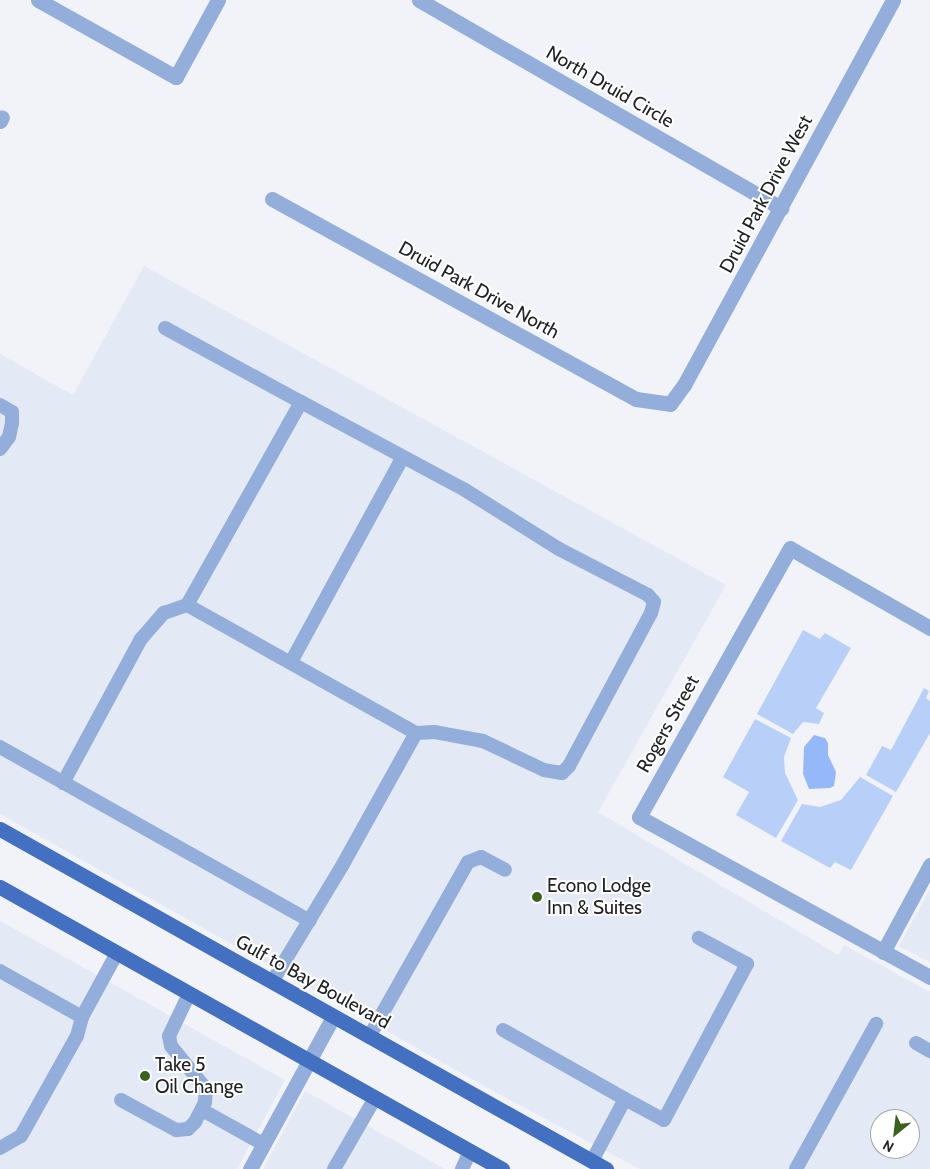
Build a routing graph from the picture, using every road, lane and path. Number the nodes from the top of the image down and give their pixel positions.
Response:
1 (38, 0) edge
2 (218, 0) edge
3 (419, 0) edge
4 (893, 0) edge
5 (272, 199) dead end
6 (781, 208) junction
7 (165, 328) dead end
8 (301, 402) junction
9 (670, 404) joint
10 (0, 405) edge
11 (0, 449) edge
12 (402, 458) junction
13 (187, 605) junction
14 (930, 628) edge
15 (291, 662) junction
16 (416, 733) junction
17 (0, 747) edge
18 (63, 783) junction
19 (0, 829) edge
20 (930, 865) edge
21 (505, 870) dead end
22 (0, 887) edge
23 (310, 921) junction
24 (699, 938) dead end
25 (883, 952) junction
26 (116, 953) junction
27 (0, 971) edge
28 (930, 977) edge
29 (272, 982) junction
30 (189, 994) junction
31 (333, 1017) junction
32 (82, 1018) junction
33 (876, 1024) dead end
34 (503, 1030) dead end
35 (369, 1037) junction
36 (916, 1043) dead end
37 (930, 1050) edge
38 (308, 1061) junction
39 (375, 1098) junction
40 (625, 1099) junction
41 (121, 1100) dead end
42 (202, 1110) junction
43 (263, 1144) junction
44 (0, 1148) edge
45 (470, 1152) junction
46 (590, 1165) edge
47 (250, 1169) edge
48 (334, 1169) edge
49 (462, 1169) edge
50 (502, 1169) edge
51 (606, 1169) edge
52 (796, 1169) edge

1 - 2 street
3 - 6 street, North Druid Circle
4 - 6 street, Druid Park Drive West
5 - 9 street, Druid Park Drive North
6 - 9 street, Druid Park Drive West
7 - 8 lane
8 - 12 lane
8 - 13 lane
10 - 11 lane
12 - 15 lane
12 - 16 lane
13 - 15 lane
13 - 18 lane
14 - 25 street, Rogers Street
15 - 16 lane
16 - 23 lane
17 - 18 lane
18 - 23 lane
19 - 29 main road, Gulf to Bay Boulevard
20 - 25 street
21 - 35 lane
22 - 26 main road
23 - 29 lane
24 - 40 lane
25 - 28 street, Rogers Street
26 - 30 main road
26 - 32 lane
27 - 32 lane
29 - 31 main road, Gulf to Bay Boulevard
30 - 38 main road
30 - 42 lane
31 - 35 main road, Gulf to Bay Boulevard
31 - 38 street
32 - 44 lane
33 - 52 lane
34 - 40 lane
35 - 46 main road, Gulf to Bay Boulevard
36 - 37 lane
38 - 39 main road
38 - 43 street
39 - 45 main road
39 - 48 lane
40 - 46 lane
41 - 42 lane
42 - 43 lane
43 - 47 street
45 - 49 lane
45 - 50 main road
46 - 51 main road, Gulf to Bay Boulevard

